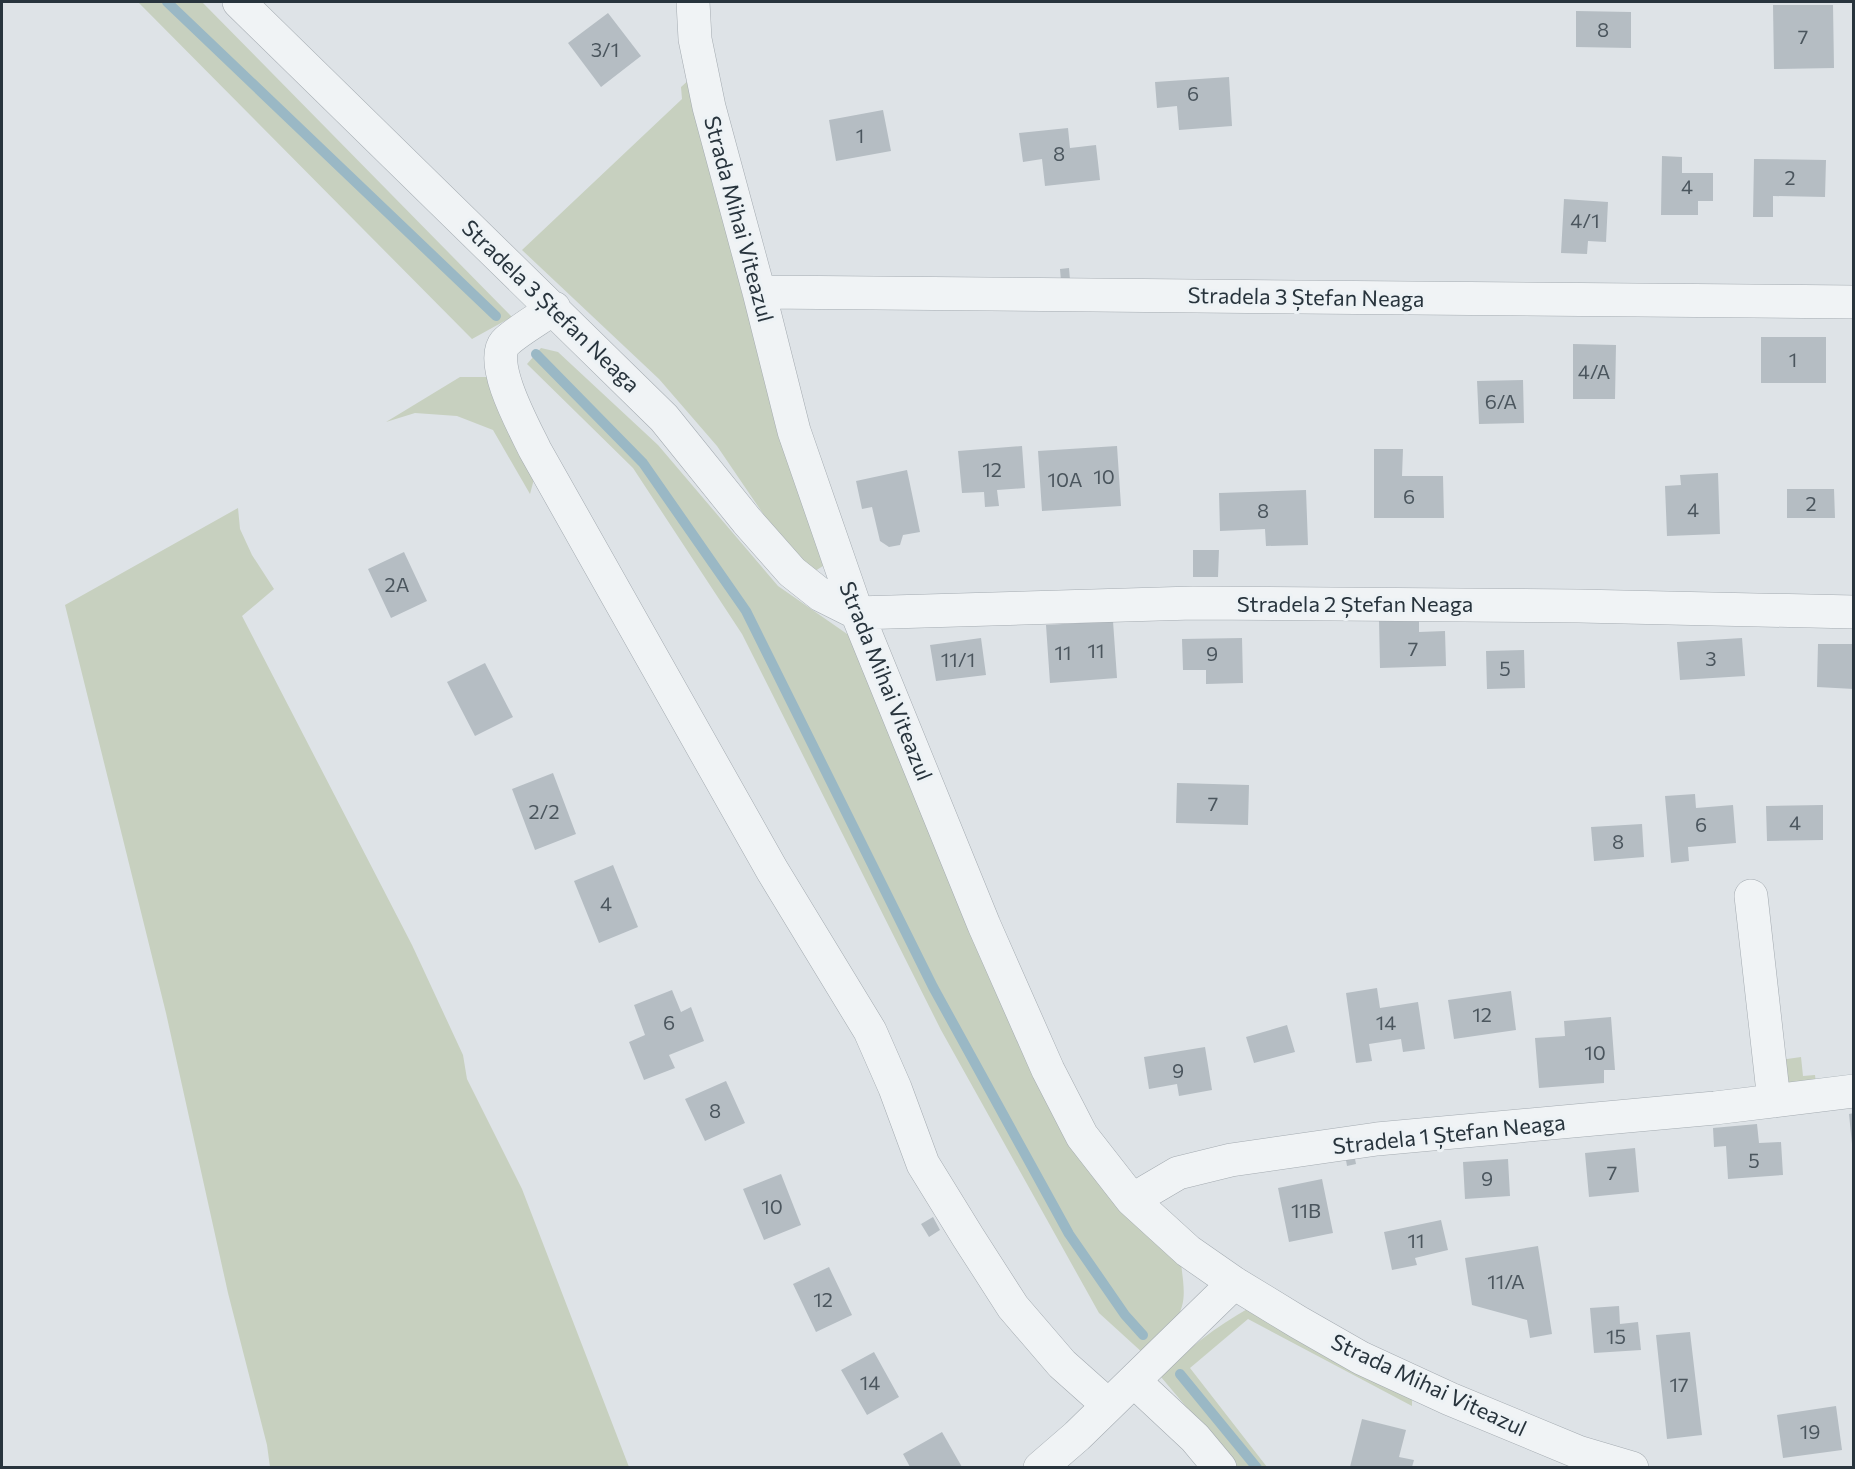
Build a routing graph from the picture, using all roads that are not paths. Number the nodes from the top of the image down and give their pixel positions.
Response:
1 (239, 2) edge
2 (693, 2) edge
3 (759, 292) junction
4 (1854, 302) edge
5 (554, 308) junction
6 (1854, 612) edge
7 (857, 613) junction
8 (1751, 896) dead end
9 (1854, 1091) edge
10 (1774, 1101) junction
11 (1132, 1200) junction
12 (1234, 1283) junction
13 (1134, 1381) junction
14 (1108, 1405) junction
15 (1578, 1460) edge
16 (1040, 1467) edge
17 (1220, 1467) edge
18 (1632, 1467) edge

1 - 5 street, Stradela 3 Ștefan Neaga
2 - 3 street, Strada Mihai Viteazul
3 - 4 street, Stradela 3 Ștefan Neaga
3 - 7 street, Strada Mihai Viteazul
5 - 7 street, Stradela 3 Ștefan Neaga
5 - 14 street
6 - 7 street, Stradela 2 Ștefan Neaga
7 - 11 street, Strada Mihai Viteazul
8 - 10 street
9 - 10 street, Stradela 1 Ștefan Neaga
10 - 11 street, Stradela 1 Ștefan Neaga
11 - 12 street, Strada Mihai Viteazul
12 - 13 street
12 - 15 street, Strada Mihai Viteazul
13 - 14 street
13 - 17 street
14 - 16 street
15 - 18 street, Strada Mihai Viteazul

